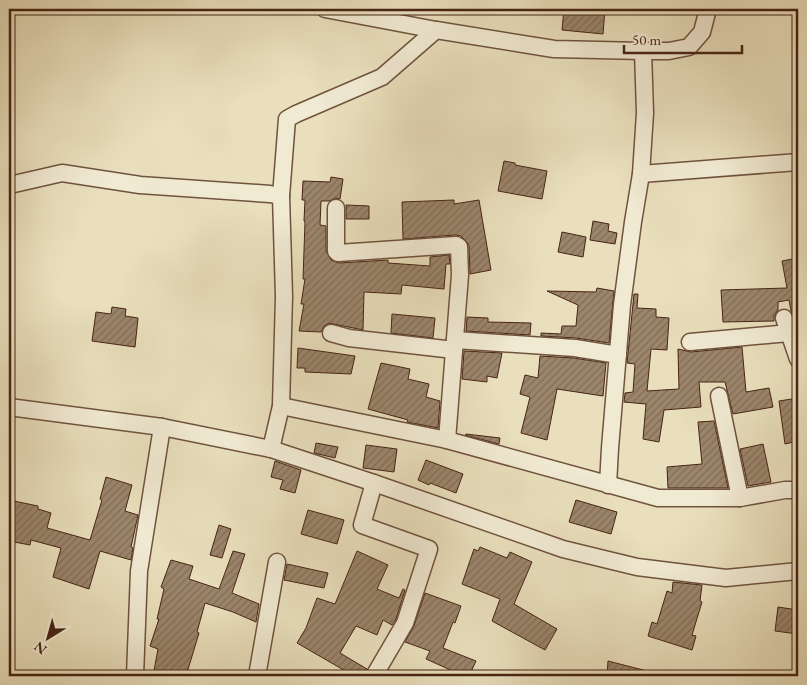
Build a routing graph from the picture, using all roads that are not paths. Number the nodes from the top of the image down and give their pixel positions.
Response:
1 (325, 9) edge
2 (708, 9) edge
3 (436, 30) junction
4 (643, 51) junction
5 (798, 162) edge
6 (641, 174) junction
7 (9, 183) edge
8 (281, 196) junction
9 (336, 208) dead end
10 (331, 334) dead end
11 (690, 342) dead end
12 (454, 345) junction
13 (618, 355) junction
14 (798, 359) edge
15 (719, 396) dead end
16 (9, 406) edge
17 (281, 406) junction
18 (162, 427) junction
19 (447, 440) junction
20 (271, 449) junction
21 (374, 482) junction
22 (608, 485) junction
23 (798, 490) edge
24 (740, 498) junction
25 (278, 562) dead end
26 (798, 570) edge
27 (135, 676) edge
28 (256, 676) edge
29 (374, 676) edge

1 - 3 street
2 - 4 street
3 - 4 street
3 - 8 street
4 - 6 street
5 - 6 street
6 - 13 street
7 - 8 street
8 - 17 street
9 - 12 street
10 - 12 street
11 - 14 street
12 - 13 street
12 - 19 street
13 - 22 street
15 - 24 street
16 - 18 street
17 - 19 street
17 - 20 street
18 - 20 street
18 - 27 street
19 - 22 street
20 - 21 street
21 - 26 street
21 - 29 street
22 - 24 street
23 - 24 street
25 - 28 street

